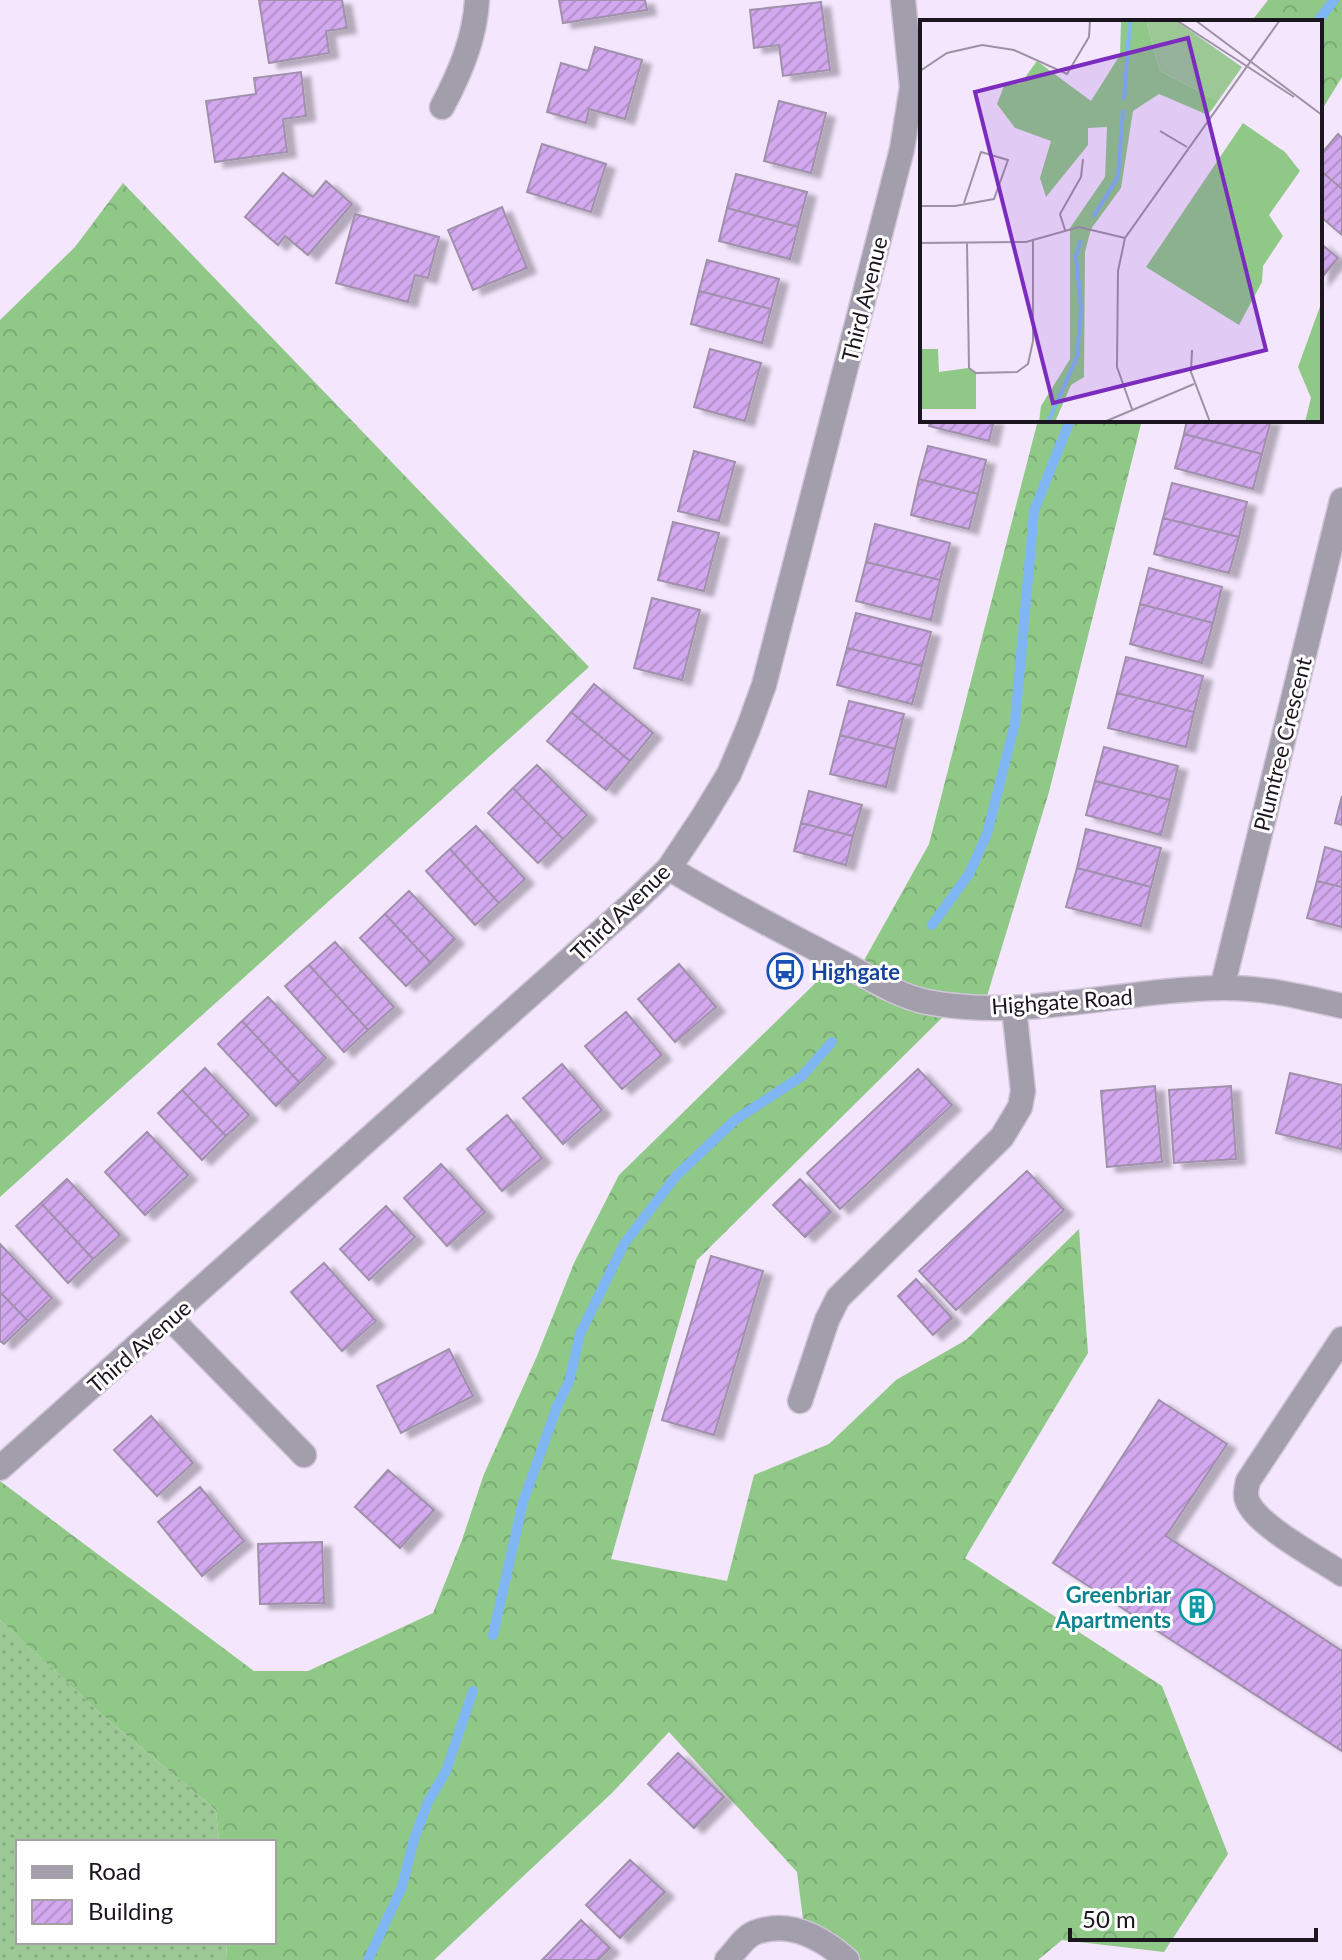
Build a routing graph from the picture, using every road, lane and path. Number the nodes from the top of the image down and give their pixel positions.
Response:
1 (477, 0) edge
2 (903, 0) edge
3 (442, 107) dead end
4 (1342, 500) edge
5 (669, 868) junction
6 (1222, 988) junction
7 (1342, 1006) edge
8 (1014, 1008) junction
9 (170, 1318) junction
10 (1342, 1339) edge
11 (800, 1401) dead end
12 (304, 1455) dead end
13 (0, 1468) edge
14 (1342, 1574) edge
15 (727, 1960) edge
16 (847, 1960) edge

1 - 3 street
2 - 5 street, Third Avenue
4 - 6 street, Plumtree Crescent
5 - 8 street, Highgate Road
5 - 9 street, Third Avenue
6 - 7 street, Highgate Road
6 - 8 street, Highgate Road
8 - 11 street
9 - 12 street
9 - 13 street, Third Avenue
10 - 14 street
15 - 16 street

